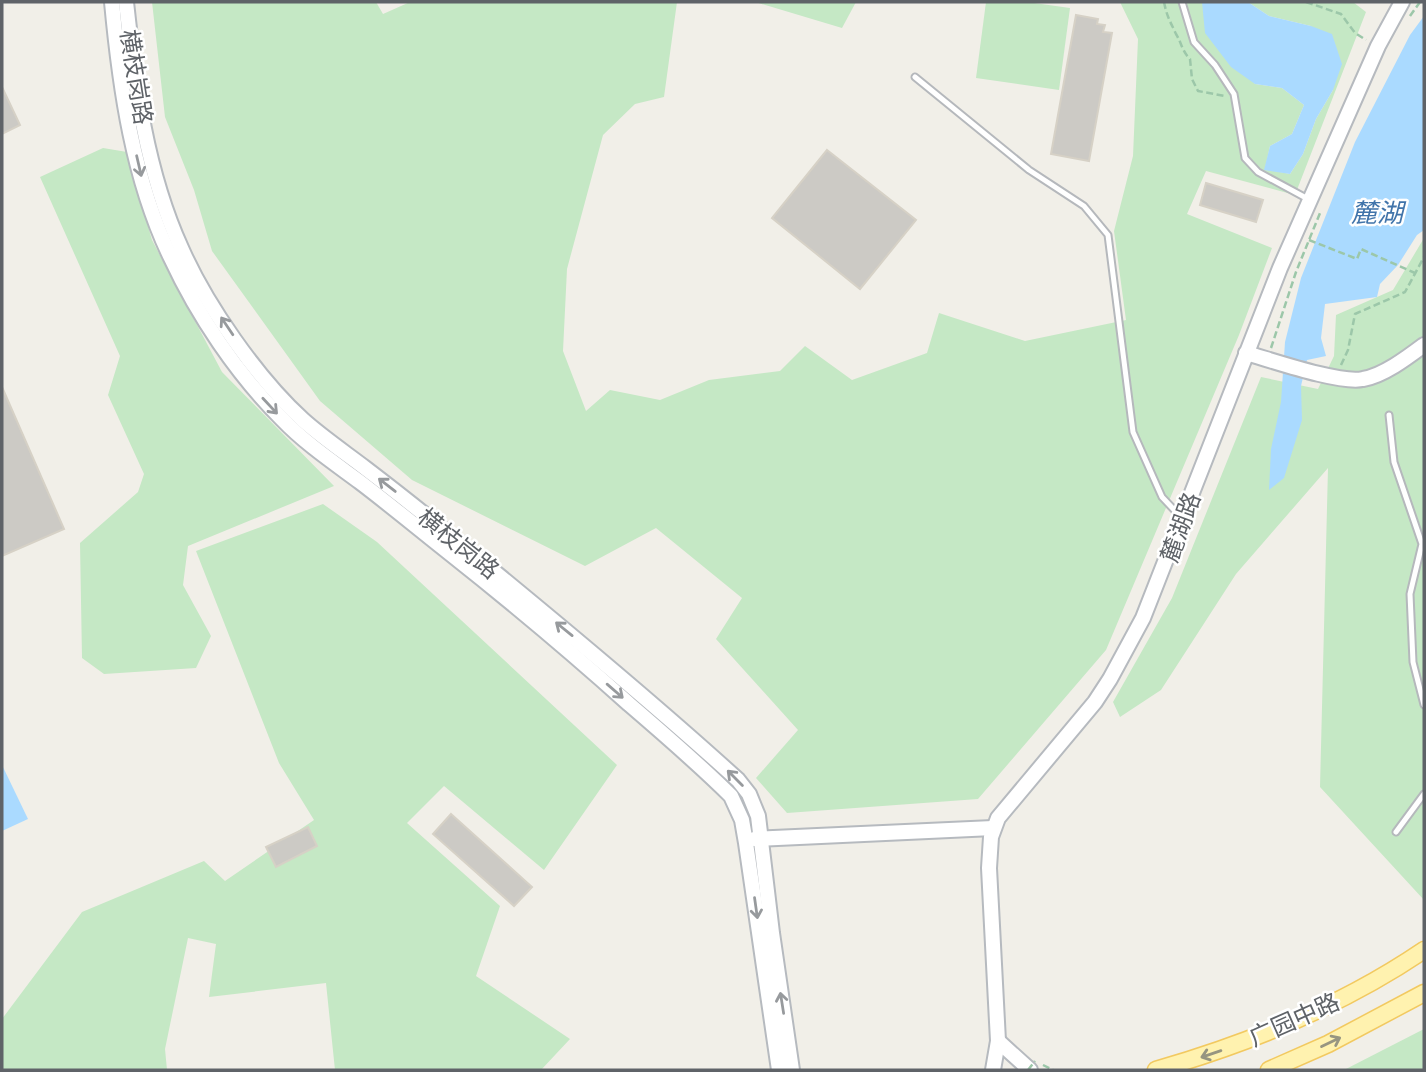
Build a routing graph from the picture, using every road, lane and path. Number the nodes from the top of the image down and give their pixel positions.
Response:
1 (112, 2) edge
2 (126, 2) edge
3 (1164, 2) edge
4 (1182, 2) edge
5 (1306, 2) edge
6 (1402, 2) edge
7 (1378, 46) junction
8 (915, 78) dead end
9 (1234, 94) junction
10 (1317, 201) junction
11 (1309, 240) junction
12 (1424, 257) edge
13 (1415, 273) junction
14 (1424, 345) edge
15 (1246, 353) junction
16 (1272, 360) junction
17 (1335, 378) junction
18 (1388, 415) dead end
19 (1182, 517) junction
20 (1424, 705) edge
21 (1424, 794) edge
22 (993, 828) junction
23 (1396, 832) dead end
24 (761, 839) junction
25 (746, 840) junction
26 (1424, 950) edge
27 (1424, 993) edge
28 (998, 1041) junction
29 (1031, 1067) edge
30 (779, 1070) edge
31 (792, 1070) edge
32 (993, 1070) edge
33 (1053, 1070) edge
34 (1156, 1070) edge
35 (1269, 1070) edge

1 -> 25 main road, 横枝岗路
24 -> 2 main road, 横枝岗路
3 - 9 path
4 - 9 lane
5 - 7 path
6 - 7 main road, 麓湖路
7 - 10 main road, 麓湖路
8 - 19 lane
9 - 10 lane
10 - 11 path
10 - 15 main road, 麓湖路
11 - 13 path
11 - 16 path
12 - 13 path
13 - 17 path
14 - 17 main road
15 - 16 main road
15 - 19 main road, 麓湖路
16 - 17 main road
18 - 20 lane
19 - 22 main road, 麓湖路
21 - 23 lane
22 - 24 main road
22 - 28 main road, 麓湖路
24 - 25 main road
31 -> 24 main road, 横枝岗路
25 -> 30 main road, 横枝岗路
26 -> 34 main road, 广园中路
35 -> 27 main road, 广园中路
28 - 29 main road
28 - 32 main road, 麓湖路
29 - 33 path

